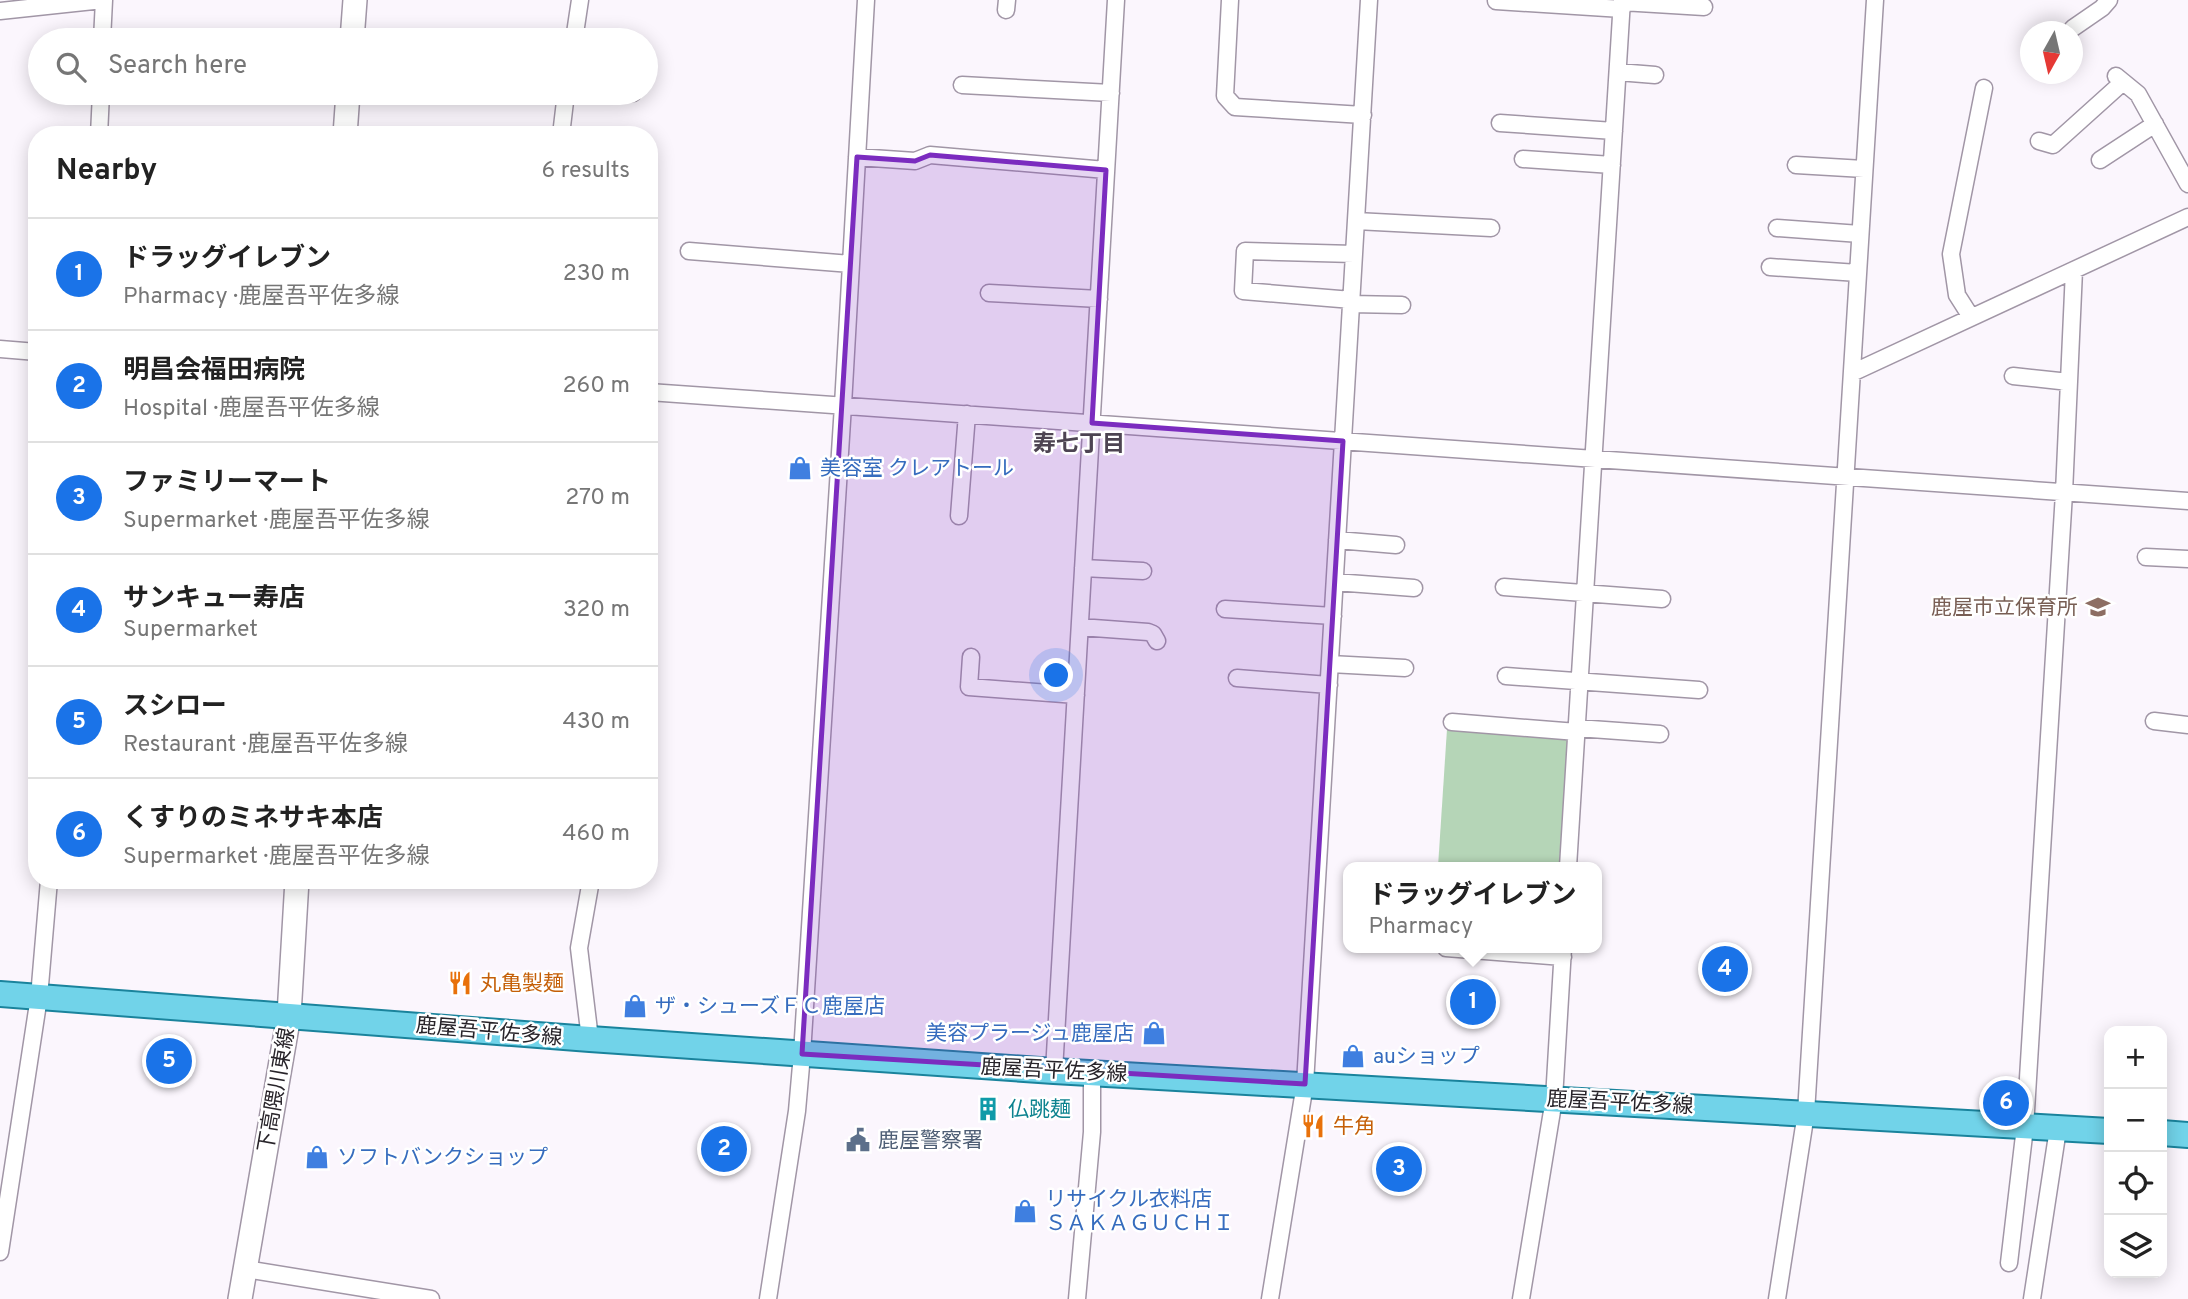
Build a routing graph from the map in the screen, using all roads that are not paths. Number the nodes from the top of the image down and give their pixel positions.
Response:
1 (355, 0) edge
2 (580, 0) edge
3 (866, 0) edge
4 (1116, 0) edge
5 (1230, 0) edge
6 (1369, 0) edge
7 (1875, 0) edge
8 (2109, 0) edge
9 (1496, 1) edge
10 (107, 2) edge
11 (1622, 4) edge
12 (1704, 7) dead end
13 (0, 11) edge
14 (2083, 21) edge
15 (104, 28) edge
16 (353, 28) edge
17 (576, 28) edge
18 (1618, 72) junction
19 (1655, 75) dead end
20 (962, 85) dead end
21 (1984, 88) dead end
22 (1111, 93) junction
23 (100, 105) edge
24 (347, 105) edge
25 (565, 105) edge
26 (1363, 115) junction
27 (1500, 123) dead end
28 (2155, 124) junction
29 (99, 126) edge
30 (346, 126) edge
31 (562, 126) edge
32 (1614, 131) junction
33 (2039, 141) dead end
34 (857, 157) junction
35 (1523, 159) dead end
36 (2100, 160) dead end
37 (1612, 165) junction
38 (1797, 165) dead end
39 (1864, 169) junction
40 (1107, 170) junction
41 (2188, 184) edge
42 (2188, 217) edge
43 (1356, 221) junction
44 (1491, 228) dead end
45 (1777, 228) dead end
46 (1860, 234) junction
47 (689, 251) dead end
48 (1354, 254) junction
49 (851, 264) junction
50 (1770, 267) dead end
51 (2074, 270) junction
52 (1858, 273) junction
53 (989, 293) dead end
54 (1099, 299) junction
55 (1352, 302) junction
56 (1402, 305) dead end
57 (1971, 317) junction
58 (0, 349) edge
59 (28, 351) edge
60 (1852, 373) junction
61 (2013, 376) dead end
62 (2069, 382) junction
63 (658, 393) edge
64 (843, 405) junction
65 (967, 414) junction
66 (1092, 423) junction
67 (1343, 441) junction
68 (1594, 458) junction
69 (1845, 476) junction
70 (2064, 493) junction
71 (2188, 501) edge
72 (959, 516) dead end
73 (1338, 540) junction
74 (1396, 545) dead end
75 (2146, 556) dead end
76 (2188, 559) edge
77 (1083, 568) junction
78 (1143, 571) dead end
79 (1335, 582) junction
80 (1504, 587) dead end
81 (1414, 588) dead end
82 (1585, 593) junction
83 (1661, 599) dead end
84 (1225, 609) dead end
85 (1333, 616) junction
86 (1080, 627) junction
87 (1157, 641) dead end
88 (971, 657) dead end
89 (1330, 664) junction
90 (1405, 668) dead end
91 (1506, 676) dead end
92 (1237, 678) dead end
93 (1580, 681) junction
94 (1329, 685) junction
95 (1699, 690) dead end
96 (1076, 695) junction
97 (1452, 722) dead end
98 (2154, 722) dead end
99 (2188, 725) edge
100 (1577, 730) junction
101 (1660, 734) dead end
102 (1568, 862) edge
103 (47, 889) edge
104 (296, 889) edge
105 (589, 889) edge
106 (1563, 953) edge
107 (0, 994) edge
108 (39, 997) junction
109 (289, 1015) junction
110 (590, 1039) junction
111 (802, 1054) junction
112 (1054, 1071) junction
113 (1092, 1072) junction
114 (1305, 1084) junction
115 (1554, 1098) junction
116 (1806, 1113) junction
117 (2025, 1126) junction
118 (2058, 1129) junction
119 (2104, 1131) edge
120 (2167, 1133) edge
121 (2188, 1135) edge
122 (0, 1252) edge
123 (2009, 1263) dead end
124 (245, 1269) junction
125 (240, 1299) edge
126 (431, 1299) edge
127 (768, 1299) edge
128 (1077, 1299) edge
129 (1270, 1299) edge
130 (1521, 1299) edge
131 (1777, 1299) edge
132 (2032, 1299) edge

1 - 16 main road
2 - 17 street
3 - 34 street
4 - 22 street
5 - 26 street
6 - 26 street
7 - 39 street
8 - 14 street
9 - 11 street
10 - 13 street
10 - 15 street
11 - 12 street
11 - 18 street
18 - 19 street
18 - 32 street
20 - 22 street
21 - 57 street
22 - 40 street
23 - 29 street
24 - 30 main road
25 - 31 street
26 - 43 street
27 - 32 street
28 - 33 street
28 - 36 street
28 - 41 street
32 - 37 street
34 - 40 street
34 - 49 street
35 - 37 street
37 - 68 street
38 - 39 street
39 - 46 street
40 - 54 street
42 - 51 street
43 - 44 street
43 - 48 street
45 - 46 street
46 - 52 street
47 - 49 street
48 - 55 street
48 - 55 street
49 - 64 street
50 - 52 street
51 - 57 street
51 - 62 street
52 - 60 street
53 - 54 street
54 - 66 street
55 - 56 street
55 - 67 street
57 - 60 street
58 - 59 street
60 - 69 street
61 - 62 street
62 - 70 street
63 - 64 street
64 - 65 street
64 - 111 street
65 - 66 street
65 - 72 street
66 - 67 street
66 - 77 street
67 - 68 street
67 - 73 street
68 - 69 street
68 - 82 street
69 - 70 street
69 - 116 street
70 - 71 street
70 - 117 street
73 - 74 street
73 - 79 street
75 - 76 street
77 - 78 street
77 - 86 street
79 - 81 street
79 - 85 street
80 - 82 street
82 - 83 street
82 - 93 street
84 - 85 street
85 - 89 street
86 - 87 street
86 - 96 street
88 - 96 street
89 - 90 street
89 - 94 street
91 - 93 street
92 - 94 street
93 - 95 street
93 - 100 street
94 - 114 street
96 - 112 street
97 - 100 street
98 - 99 street
100 - 101 street
100 - 102 street
103 - 108 street
104 - 109 main road, 下高隈川東線
105 - 110 street
106 - 115 street
107 - 108 main road, 鹿屋吾平佐多線
108 - 109 main road, 鹿屋吾平佐多線
108 - 122 street
109 - 110 main road, 鹿屋吾平佐多線
109 - 124 main road, 下高隈川東線
110 - 111 main road, 鹿屋吾平佐多線
111 - 112 main road, 鹿屋吾平佐多線
111 - 127 street
112 - 113 main road, 鹿屋吾平佐多線
113 - 114 main road, 鹿屋吾平佐多線
113 - 128 street
114 - 115 main road, 鹿屋吾平佐多線
114 - 129 street
115 - 116 main road, 鹿屋吾平佐多線
115 - 130 street
116 - 117 main road, 鹿屋吾平佐多線
116 - 131 street
117 - 118 main road, 鹿屋吾平佐多線
117 - 123 street
118 - 119 main road, 鹿屋吾平佐多線
118 - 132 street
120 - 121 main road
124 - 125 main road, 下高隈川東線
124 - 126 street

